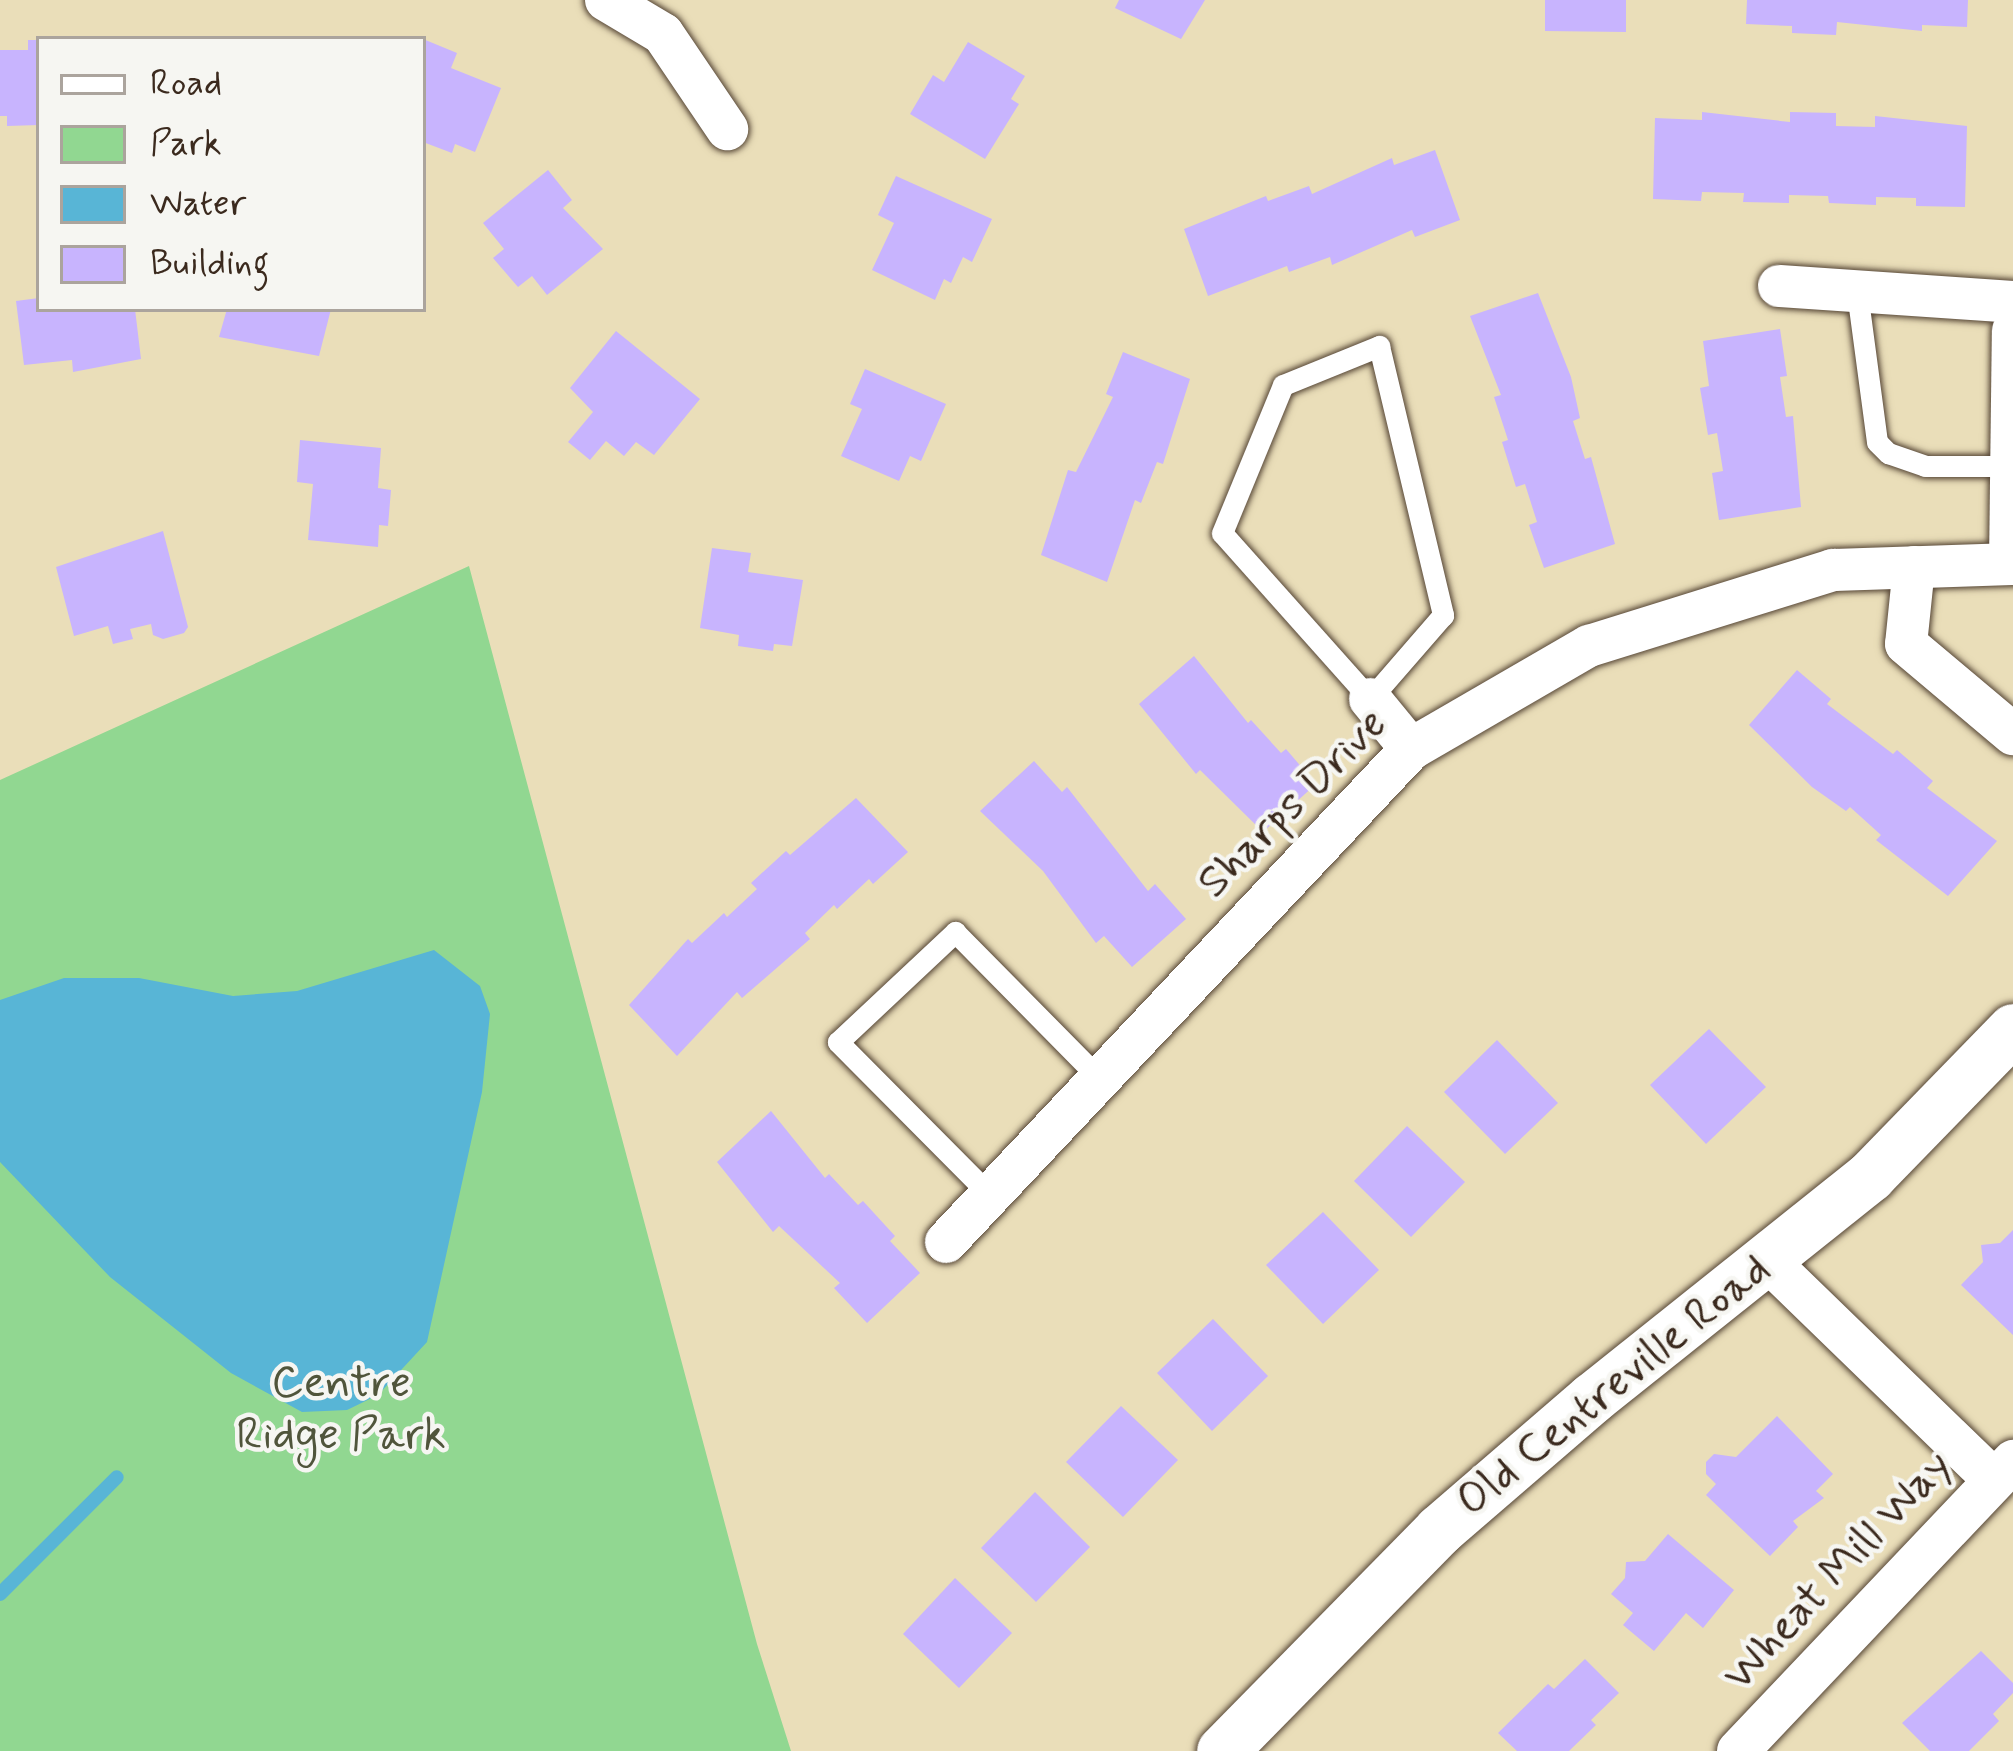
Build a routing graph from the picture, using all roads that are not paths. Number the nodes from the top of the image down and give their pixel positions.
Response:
1 (605, 0) edge
2 (727, 129) dead end
3 (1779, 286) dead end
4 (1857, 292) junction
5 (2013, 302) edge
6 (2013, 331) edge
7 (2011, 466) edge
8 (2011, 564) edge
9 (1914, 567) junction
10 (1370, 699) junction
11 (2013, 734) edge
12 (1411, 749) junction
13 (2013, 1029) edge
14 (1100, 1079) junction
15 (990, 1195) junction
16 (946, 1242) dead end
17 (1767, 1260) junction
18 (2004, 1470) edge
19 (1222, 1751) edge
20 (1738, 1751) edge

1 - 2 street
3 - 4 street
4 - 5 street
4 - 7 lane
6 - 7 street
7 - 8 street
8 - 9 street, Sharps Drive
9 - 11 street
9 - 12 street, Sharps Drive
10 - 10 lane
10 - 12 street
12 - 14 street, Sharps Drive
13 - 17 street, Old Centreville Road
14 - 15 street, Sharps Drive
14 - 15 lane
15 - 16 street, Sharps Drive
17 - 18 street
17 - 19 street, Old Centreville Road
18 - 20 street, Wheat Mill Way

